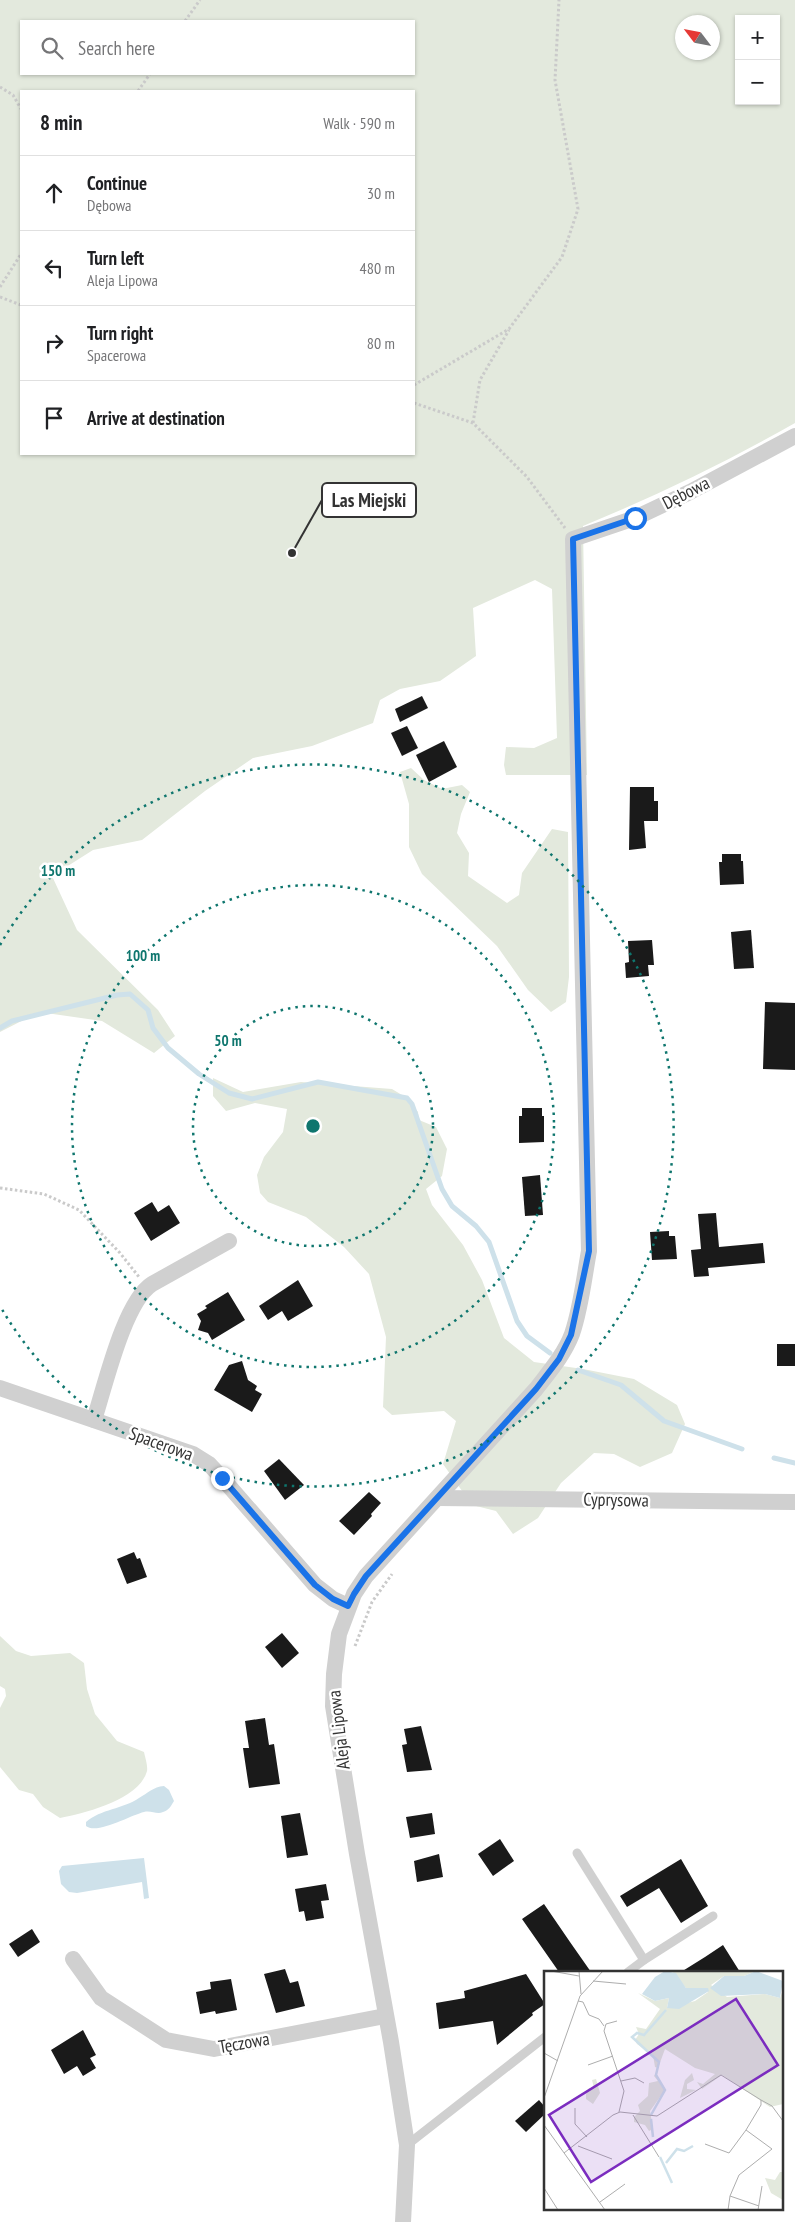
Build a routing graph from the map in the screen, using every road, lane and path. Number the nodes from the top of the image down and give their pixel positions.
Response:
1 (200, 0) edge
2 (559, 0) edge
3 (186, 20) edge
4 (149, 75) edge
5 (0, 87) edge
6 (139, 90) edge
7 (20, 107) edge
8 (20, 256) edge
9 (0, 287) edge
10 (0, 297) edge
11 (20, 306) edge
12 (509, 329) junction
13 (415, 384) edge
14 (415, 404) edge
15 (473, 423) junction
16 (795, 436) edge
17 (573, 539) junction
18 (0, 1188) edge
19 (229, 1241) dead end
20 (148, 1287) junction
21 (0, 1388) edge
22 (94, 1420) junction
23 (438, 1498) junction
24 (795, 1502) edge
25 (396, 1568) dead end
26 (348, 1606) junction
27 (353, 1653) dead end
28 (577, 1853) dead end
29 (714, 1916) dead end
30 (73, 1959) dead end
31 (644, 1960) junction
32 (629, 1971) edge
33 (385, 2016) junction
34 (544, 2038) edge
35 (407, 2145) junction
36 (403, 2222) edge

1 - 3 path
2 - 12 path
4 - 6 path
5 - 7 path
8 - 9 path
10 - 11 path
12 - 13 path
12 - 15 path
14 - 15 path
15 - 17 path
16 - 17 street, Dębowa
17 - 23 street, Aleja Lipowa
18 - 20 path
19 - 20 street
20 - 22 street
21 - 22 street, Spacerowa
22 - 26 street, Spacerowa
23 - 24 street, Cyprysowa
23 - 26 street, Aleja Lipowa
25 - 27 path
26 - 33 street, Aleja Lipowa
28 - 31 lane
29 - 31 lane
30 - 33 street, Tęczowa
31 - 32 lane
33 - 35 street, Aleja Lipowa
34 - 35 lane
35 - 36 street, Aleja Lipowa

